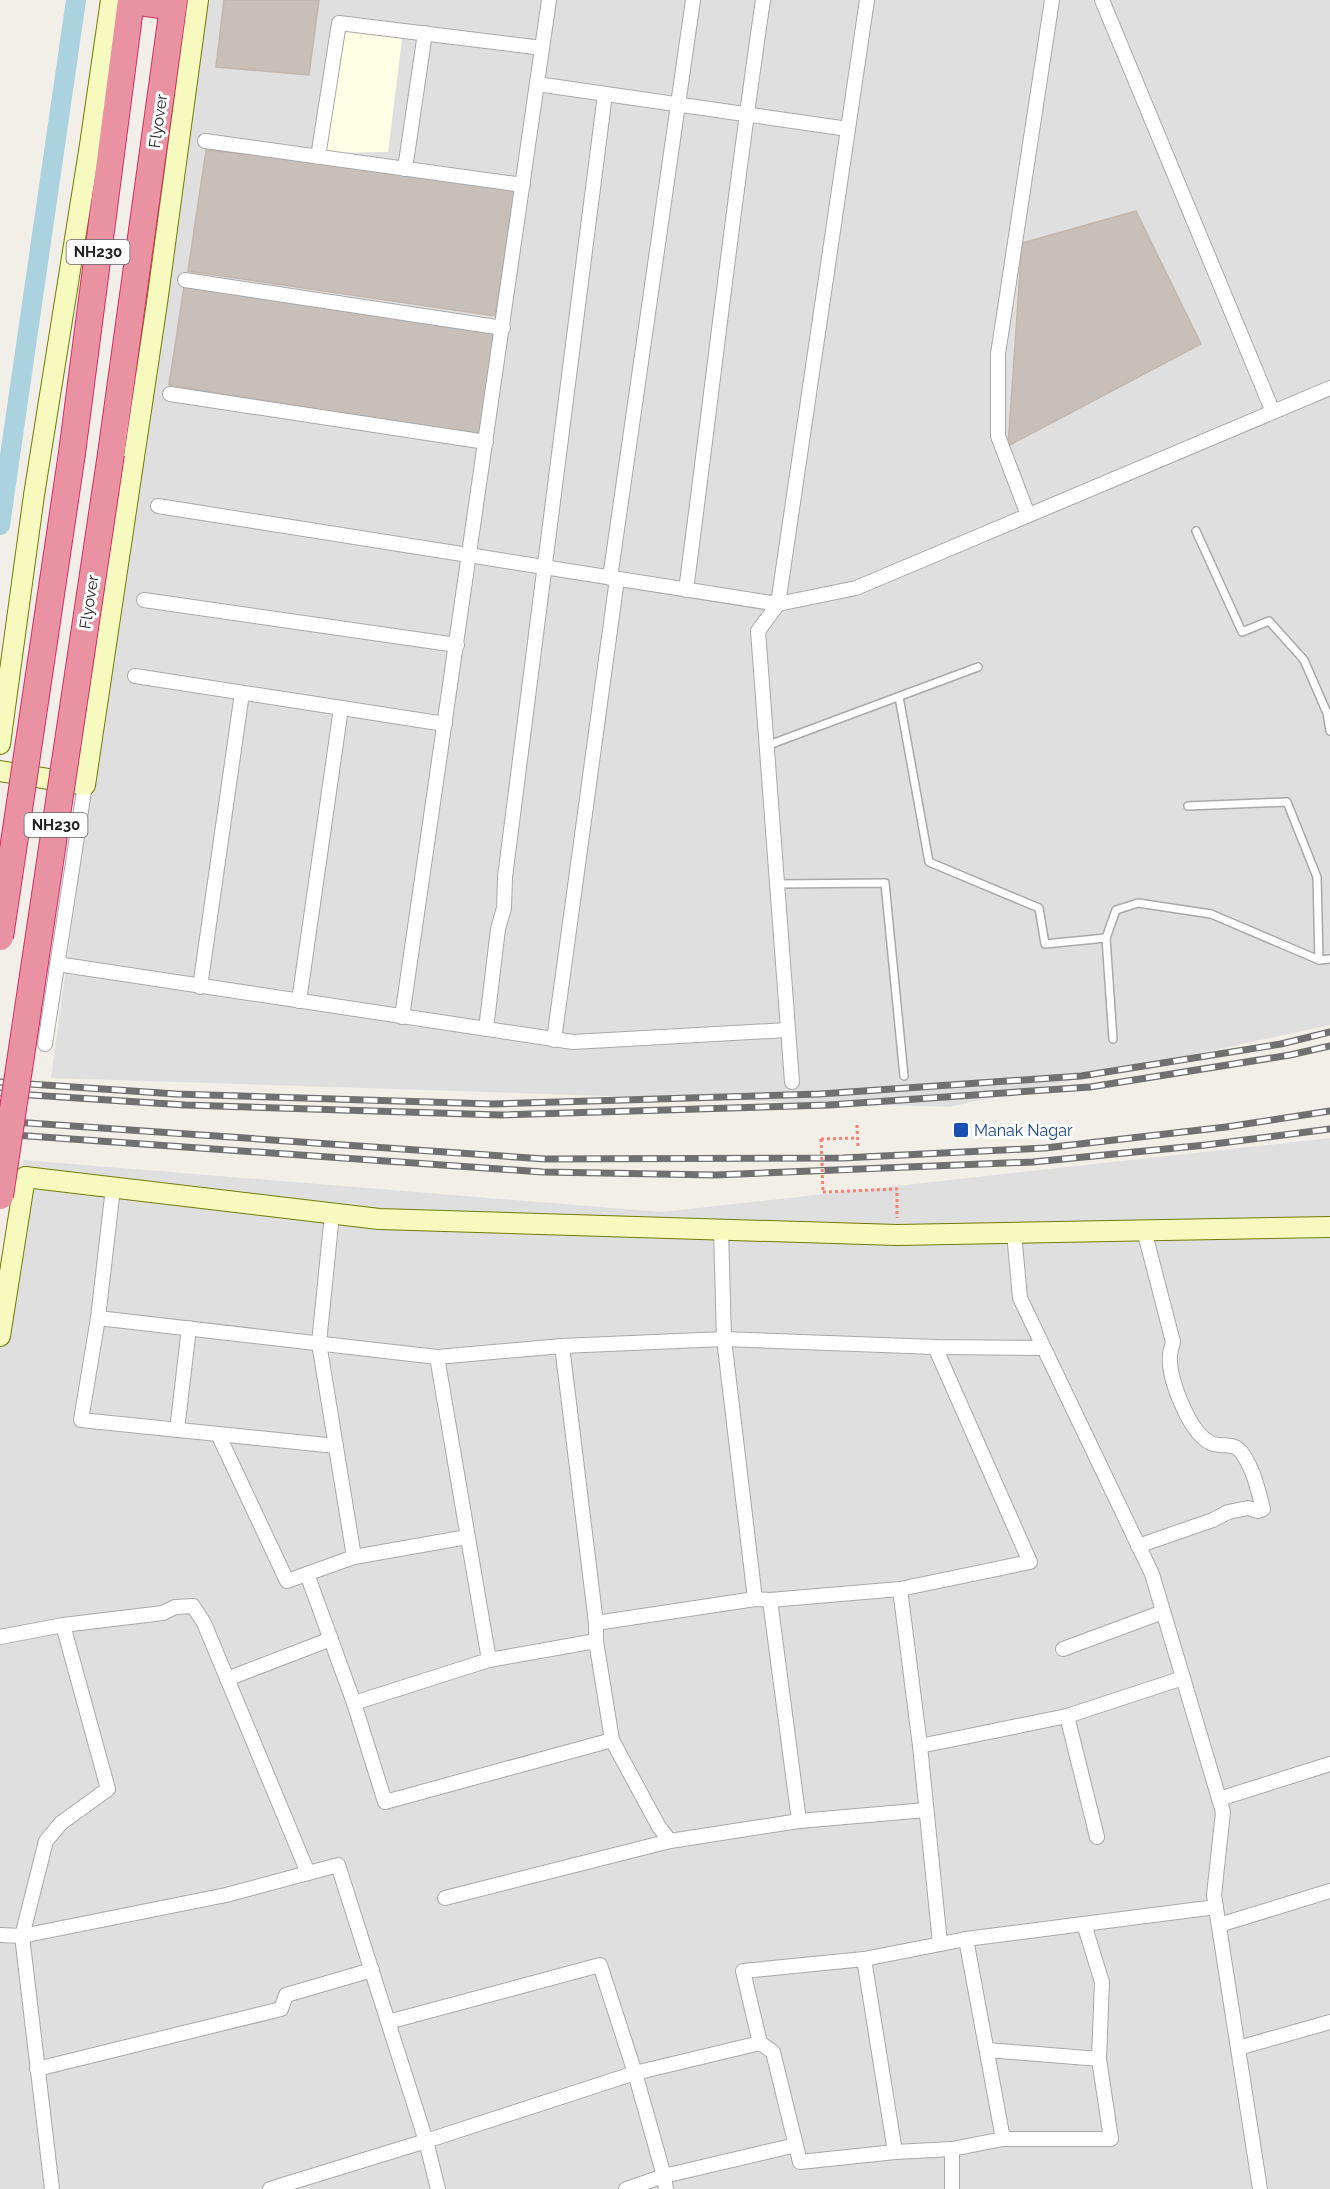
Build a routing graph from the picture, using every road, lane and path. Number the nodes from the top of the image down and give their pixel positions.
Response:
1 (111, 0) edge
2 (131, 0) edge
3 (198, 0) edge
4 (549, 0) edge
5 (693, 0) edge
6 (763, 0) edge
7 (867, 0) edge
8 (1052, 0) edge
9 (1102, 0) edge
10 (173, 4) edge
11 (425, 33) junction
12 (542, 48) junction
13 (537, 84) junction
14 (605, 94) junction
15 (678, 104) junction
16 (747, 114) junction
17 (848, 129) junction
18 (205, 141) dead end
19 (318, 157) junction
20 (405, 169) junction
21 (523, 185) junction
22 (185, 280) dead end
23 (502, 328) junction
24 (1330, 388) edge
25 (170, 394) dead end
26 (1273, 412) junction
27 (486, 442) junction
28 (158, 506) dead end
29 (1029, 515) junction
30 (1196, 531) dead end
31 (470, 556) junction
32 (543, 567) junction
33 (614, 578) junction
34 (686, 590) junction
35 (144, 600) dead end
36 (777, 604) junction
37 (457, 645) junction
38 (978, 668) dead end
39 (135, 676) dead end
40 (242, 693) junction
41 (899, 697) junction
42 (341, 708) junction
43 (445, 724) junction
44 (1330, 731) edge
45 (0, 744) edge
46 (766, 746) junction
47 (0, 771) edge
48 (85, 785) junction
49 (1188, 806) dead end
50 (777, 884) junction
51 (0, 937) edge
52 (1106, 938) junction
53 (1320, 960) junction
54 (1330, 960) edge
55 (57, 964) junction
56 (200, 987) junction
57 (299, 1001) junction
58 (402, 1017) junction
59 (486, 1029) junction
60 (788, 1030) junction
61 (1113, 1039) dead end
62 (554, 1040) junction
63 (45, 1044) dead end
64 (904, 1076) dead end
65 (792, 1082) dead end
66 (857, 1125) dead end
67 (857, 1138) junction
68 (858, 1149) dead end
69 (113, 1188) junction
70 (0, 1196) edge
71 (332, 1214) junction
72 (1330, 1227) edge
73 (721, 1230) junction
74 (1144, 1230) junction
75 (1014, 1233) junction
76 (897, 1235) junction
77 (98, 1318) junction
78 (189, 1328) junction
79 (0, 1336) edge
80 (724, 1339) junction
81 (319, 1343) junction
82 (562, 1346) junction
83 (935, 1347) junction
84 (1042, 1348) junction
85 (437, 1357) junction
86 (177, 1430) junction
87 (218, 1434) junction
88 (336, 1446) junction
89 (467, 1537) junction
90 (1138, 1546) junction
91 (354, 1557) junction
92 (307, 1574) junction
93 (900, 1588) junction
94 (755, 1599) junction
95 (770, 1600) junction
96 (1163, 1612) junction
97 (596, 1623) junction
98 (63, 1625) junction
99 (0, 1637) edge
100 (331, 1639) junction
101 (596, 1641) junction
102 (1063, 1649) dead end
103 (489, 1660) junction
104 (1183, 1678) junction
105 (227, 1679) junction
106 (354, 1703) junction
107 (1067, 1716) junction
108 (612, 1740) junction
109 (920, 1746) junction
110 (1330, 1764) edge
111 (1219, 1799) junction
112 (926, 1810) junction
113 (799, 1821) junction
114 (1097, 1837) dead end
115 (670, 1841) junction
116 (308, 1873) junction
117 (1330, 1891) edge
118 (445, 1898) dead end
119 (1216, 1907) junction
120 (1084, 1924) junction
121 (1219, 1925) junction
122 (0, 1935) edge
123 (22, 1936) junction
124 (966, 1939) junction
125 (940, 1943) junction
126 (864, 1959) junction
127 (372, 1970) junction
128 (388, 2022) junction
129 (1330, 2022) edge
130 (760, 2043) junction
131 (1238, 2048) junction
132 (987, 2050) junction
133 (1099, 2059) junction
134 (37, 2069) junction
135 (635, 2073) junction
136 (1003, 2139) junction
137 (426, 2141) junction
138 (796, 2145) junction
139 (952, 2149) junction
140 (895, 2152) junction
141 (665, 2183) edge
142 (52, 2189) edge
143 (270, 2189) edge
144 (438, 2189) edge
145 (626, 2189) edge
146 (952, 2189) edge
147 (1260, 2189) edge

1 - 45 street
2 - 10 highway
2 - 51 highway, NH230, bridge
3 - 48 street
4 - 12 street
5 - 15 street
6 - 16 street
7 - 17 street
8 - 29 street
9 - 26 street
10 - 70 highway, Flyover / NH230, bridge
11 - 12 street
11 - 19 street
11 - 20 street
12 - 13 street
13 - 14 street
13 - 21 street
14 - 15 street
14 - 32 street
15 - 16 street
15 - 33 street
16 - 17 street
16 - 34 street
17 - 36 street
18 - 19 street
19 - 20 street
20 - 21 street
21 - 23 street
22 - 23 street
23 - 27 street
24 - 26 street
25 - 27 street
26 - 29 street
27 - 31 street
28 - 31 street
29 - 36 street
30 - 44 lane
31 - 32 street
31 - 37 street
32 - 33 street
32 - 59 street
33 - 34 street
33 - 62 street
34 - 36 street
35 - 37 street
36 - 46 street
37 - 43 street
38 - 41 lane
39 - 40 street
40 - 42 street
40 - 56 street
41 - 46 lane
41 - 52 lane
42 - 43 street
42 - 57 street
43 - 58 street
46 - 50 street
47 - 48 street
48 - 55 street
49 - 53 lane
50 - 60 street
50 - 64 lane
52 - 53 lane
52 - 61 lane
53 - 54 lane
55 - 56 street
55 - 63 street
56 - 57 street
57 - 58 street
58 - 59 street
59 - 62 street
60 - 62 street
60 - 65 street
66 - 67 path
67 - 68 path
67 - 76 path, bridge
69 - 71 street
69 - 77 street
69 - 79 street
71 - 73 street
71 - 81 street
72 - 74 street
73 - 76 street
73 - 80 street
74 - 75 street
74 - 90 street
75 - 76 street
75 - 84 street
77 - 78 street
77 - 86 street
78 - 81 street
78 - 86 street
80 - 82 street
80 - 83 street
80 - 94 street
81 - 85 street
81 - 88 street
82 - 85 street
82 - 97 street
83 - 84 street
83 - 93 street
84 - 90 street
85 - 89 street
86 - 87 street
87 - 88 street
87 - 92 street
88 - 91 street
89 - 91 street
89 - 103 street
90 - 96 street
91 - 92 street
92 - 100 street
93 - 95 street
93 - 109 street
94 - 95 street
94 - 97 street
95 - 113 street
96 - 102 street
96 - 104 street
97 - 101 street
98 - 99 street
98 - 105 street
98 - 123 street
100 - 105 street
100 - 106 street
101 - 103 street
101 - 108 street
103 - 106 street
104 - 107 street
104 - 111 street
105 - 116 street
106 - 108 street
107 - 109 street
107 - 114 street
108 - 115 street
109 - 112 street
110 - 111 street
111 - 119 street
112 - 113 street
112 - 125 street
113 - 115 street
115 - 118 street
116 - 123 street
116 - 127 street
117 - 121 street
119 - 120 street
119 - 121 street
120 - 124 street
120 - 133 street
121 - 131 street
122 - 123 street
123 - 134 street
124 - 125 street
124 - 132 street
125 - 126 street
126 - 130 street
126 - 140 street
127 - 128 street
127 - 134 street
128 - 135 street
128 - 137 street
129 - 131 street
130 - 135 street
130 - 138 street
131 - 147 street
132 - 133 street
132 - 136 street
133 - 136 street
134 - 142 street
135 - 137 street
135 - 141 street
136 - 139 street
137 - 143 street
137 - 144 street
138 - 140 street
138 - 141 street
139 - 140 street
139 - 146 street
141 - 145 street

